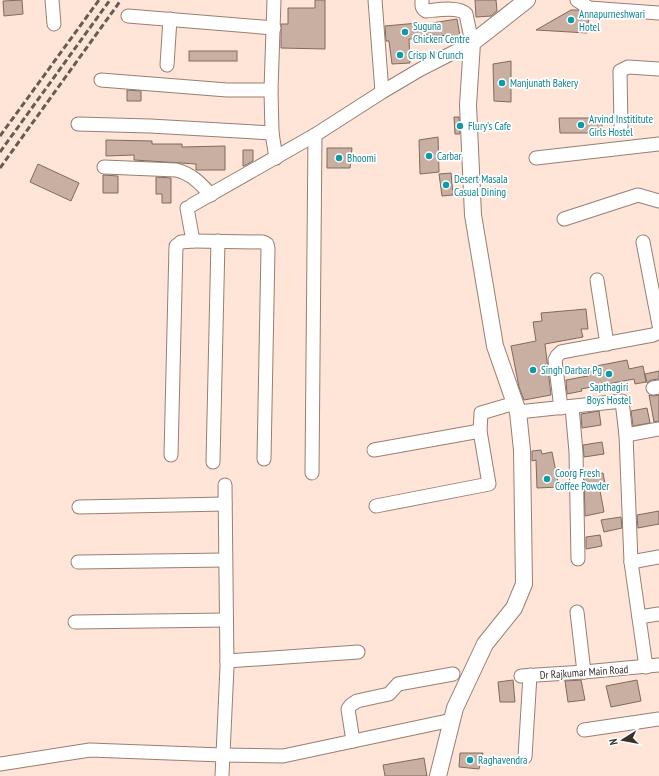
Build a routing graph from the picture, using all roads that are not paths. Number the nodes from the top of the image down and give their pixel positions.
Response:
1 (52, 0) edge
2 (274, 0) edge
3 (375, 0) edge
4 (422, 0) edge
5 (527, 0) edge
6 (578, 0) edge
7 (659, 13) edge
8 (128, 16) dead end
9 (170, 19) junction
10 (54, 24) dead end
11 (274, 28) junction
12 (472, 43) junction
13 (167, 65) dead end
14 (659, 69) edge
15 (101, 80) dead end
16 (271, 90) junction
17 (382, 92) junction
18 (78, 124) dead end
19 (620, 127) dead end
20 (272, 134) junction
21 (315, 135) junction
22 (659, 144) edge
23 (276, 158) junction
24 (536, 158) dead end
25 (104, 167) dead end
26 (211, 194) junction
27 (659, 201) edge
28 (564, 219) dead end
29 (193, 241) junction
30 (218, 241) junction
31 (643, 242) dead end
32 (597, 280) dead end
33 (659, 326) edge
34 (659, 330) edge
35 (607, 344) junction
36 (516, 408) junction
37 (567, 408) junction
38 (659, 429) edge
39 (480, 431) junction
40 (626, 435) junction
41 (374, 450) dead end
42 (171, 455) dead end
43 (264, 459) dead end
44 (213, 462) dead end
45 (312, 473) dead end
46 (225, 485) dead end
47 (225, 504) junction
48 (376, 506) dead end
49 (79, 507) dead end
50 (659, 557) edge
51 (578, 559) dead end
52 (225, 560) junction
53 (78, 562) dead end
54 (631, 562) junction
55 (577, 612) dead end
56 (659, 614) edge
57 (639, 617) junction
58 (226, 620) junction
59 (75, 622) dead end
60 (358, 652) dead end
61 (226, 661) junction
62 (659, 665) edge
63 (646, 667) junction
64 (584, 672) junction
65 (452, 674) dead end
66 (659, 719) edge
67 (452, 720) junction
68 (584, 730) dead end
69 (353, 741) junction
70 (222, 755) junction
71 (525, 757) dead end
72 (0, 764) edge
73 (222, 776) edge
74 (438, 776) edge

1 - 10 street
2 - 11 street
3 - 17 street
4 - 12 street
5 - 12 street
6 - 7 street
8 - 9 street
9 - 11 street
9 - 13 street
11 - 16 street
12 - 17 street
12 - 36 street
14 - 19 street
15 - 16 street
16 - 20 street
17 - 21 street
18 - 20 street
20 - 23 street
21 - 23 street
21 - 45 street
22 - 24 street
23 - 26 street
25 - 26 street
26 - 29 street
27 - 28 street
29 - 30 street
29 - 42 street
30 - 43 street
30 - 44 street
31 - 33 street
32 - 35 street
34 - 35 street
35 - 37 street
36 - 37 street
36 - 39 street
36 - 67 street
37 - 40 street
37 - 51 street
38 - 40 street
39 - 41 street
39 - 48 street
40 - 54 street
46 - 47 street
47 - 49 street
47 - 52 street
50 - 54 street
52 - 53 street
52 - 58 street
54 - 57 street
55 - 64 street
56 - 57 street
57 - 63 street
58 - 59 street
58 - 61 street
60 - 61 street
61 - 70 street
62 - 63 street, Dr Rajkumar Main Road
63 - 64 street, Dr Rajkumar Main Road
64 - 71 street, Dr Rajkumar Main Road
65 - 69 street
66 - 68 street
67 - 69 street
67 - 74 street
69 - 70 street
70 - 72 street
70 - 73 street

